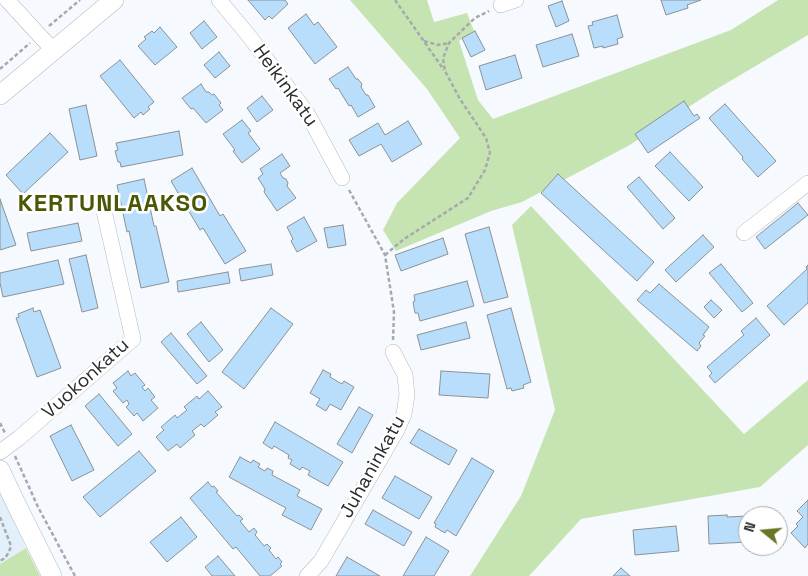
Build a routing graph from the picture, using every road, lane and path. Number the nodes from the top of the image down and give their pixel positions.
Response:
1 (7, 0) edge
2 (80, 0) edge
3 (114, 0) edge
4 (219, 0) edge
5 (395, 0) edge
6 (516, 0) edge
7 (501, 5) joint
8 (46, 29) dead end
9 (423, 41) junction
10 (449, 43) junction
11 (27, 46) dead end
12 (53, 50) junction
13 (0, 69) edge
14 (445, 71) junction
15 (0, 95) edge
16 (342, 178) joint
17 (808, 183) edge
18 (102, 202) dead end
19 (744, 233) dead end
20 (385, 255) junction
21 (393, 352) joint
22 (0, 423) edge
23 (5, 448) edge
24 (0, 470) edge
25 (0, 517) edge
26 (0, 561) edge
27 (52, 576) edge
28 (75, 576) edge
29 (307, 576) edge

1 - 12 street
2 - 8 path
3 - 12 street
4 - 16 street, Heikinkatu
5 - 9 path
6 - 7 street
7 - 10 path
9 - 10 path
9 - 14 path
10 - 14 path
11 - 13 path
12 - 15 street
14 - 20 path
16 - 20 path
17 - 19 street
18 - 23 street, Vuokonkatu
20 - 21 path
21 - 29 street, Juhaninkatu
22 - 23 path
23 - 28 path
24 - 27 street
25 - 26 path

